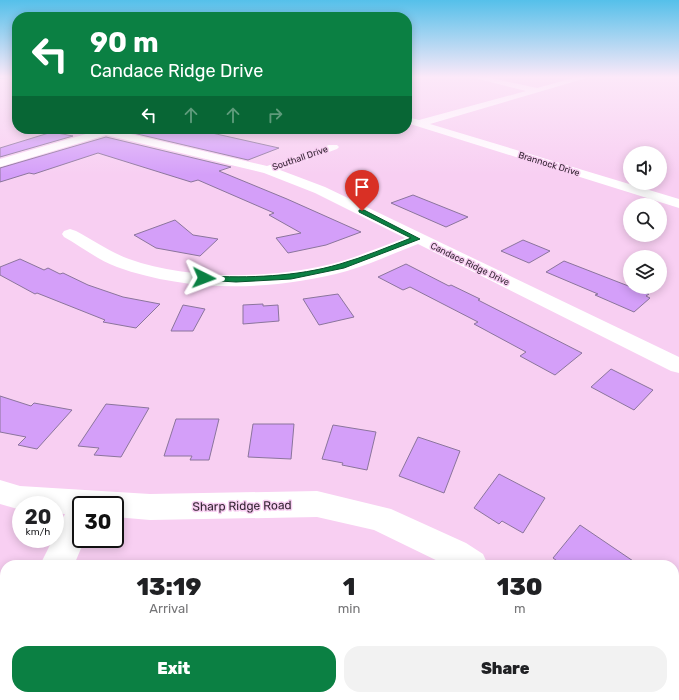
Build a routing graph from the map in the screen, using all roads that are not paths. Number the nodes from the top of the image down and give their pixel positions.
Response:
1 (462, 110) edge
2 (413, 122) edge
3 (87, 134) edge
4 (116, 134) edge
5 (333, 147) dead end
6 (0, 163) edge
7 (268, 170) junction
8 (679, 204) edge
9 (70, 234) dead end
10 (417, 239) junction
11 (679, 366) edge
12 (0, 492) edge
13 (72, 505) edge
14 (124, 507) edge
15 (72, 531) edge
16 (59, 560) edge
17 (464, 560) edge

1 - 2 street
2 - 8 street, Brannock Drive
3 - 6 street
4 - 7 street, Candace Ridge Drive
5 - 7 street, Southall Drive
7 - 10 street, Candace Ridge Drive
9 - 10 street
10 - 11 street, Candace Ridge Drive
12 - 13 street, Sharp Ridge Road
14 - 17 street, Sharp Ridge Road
15 - 16 street

